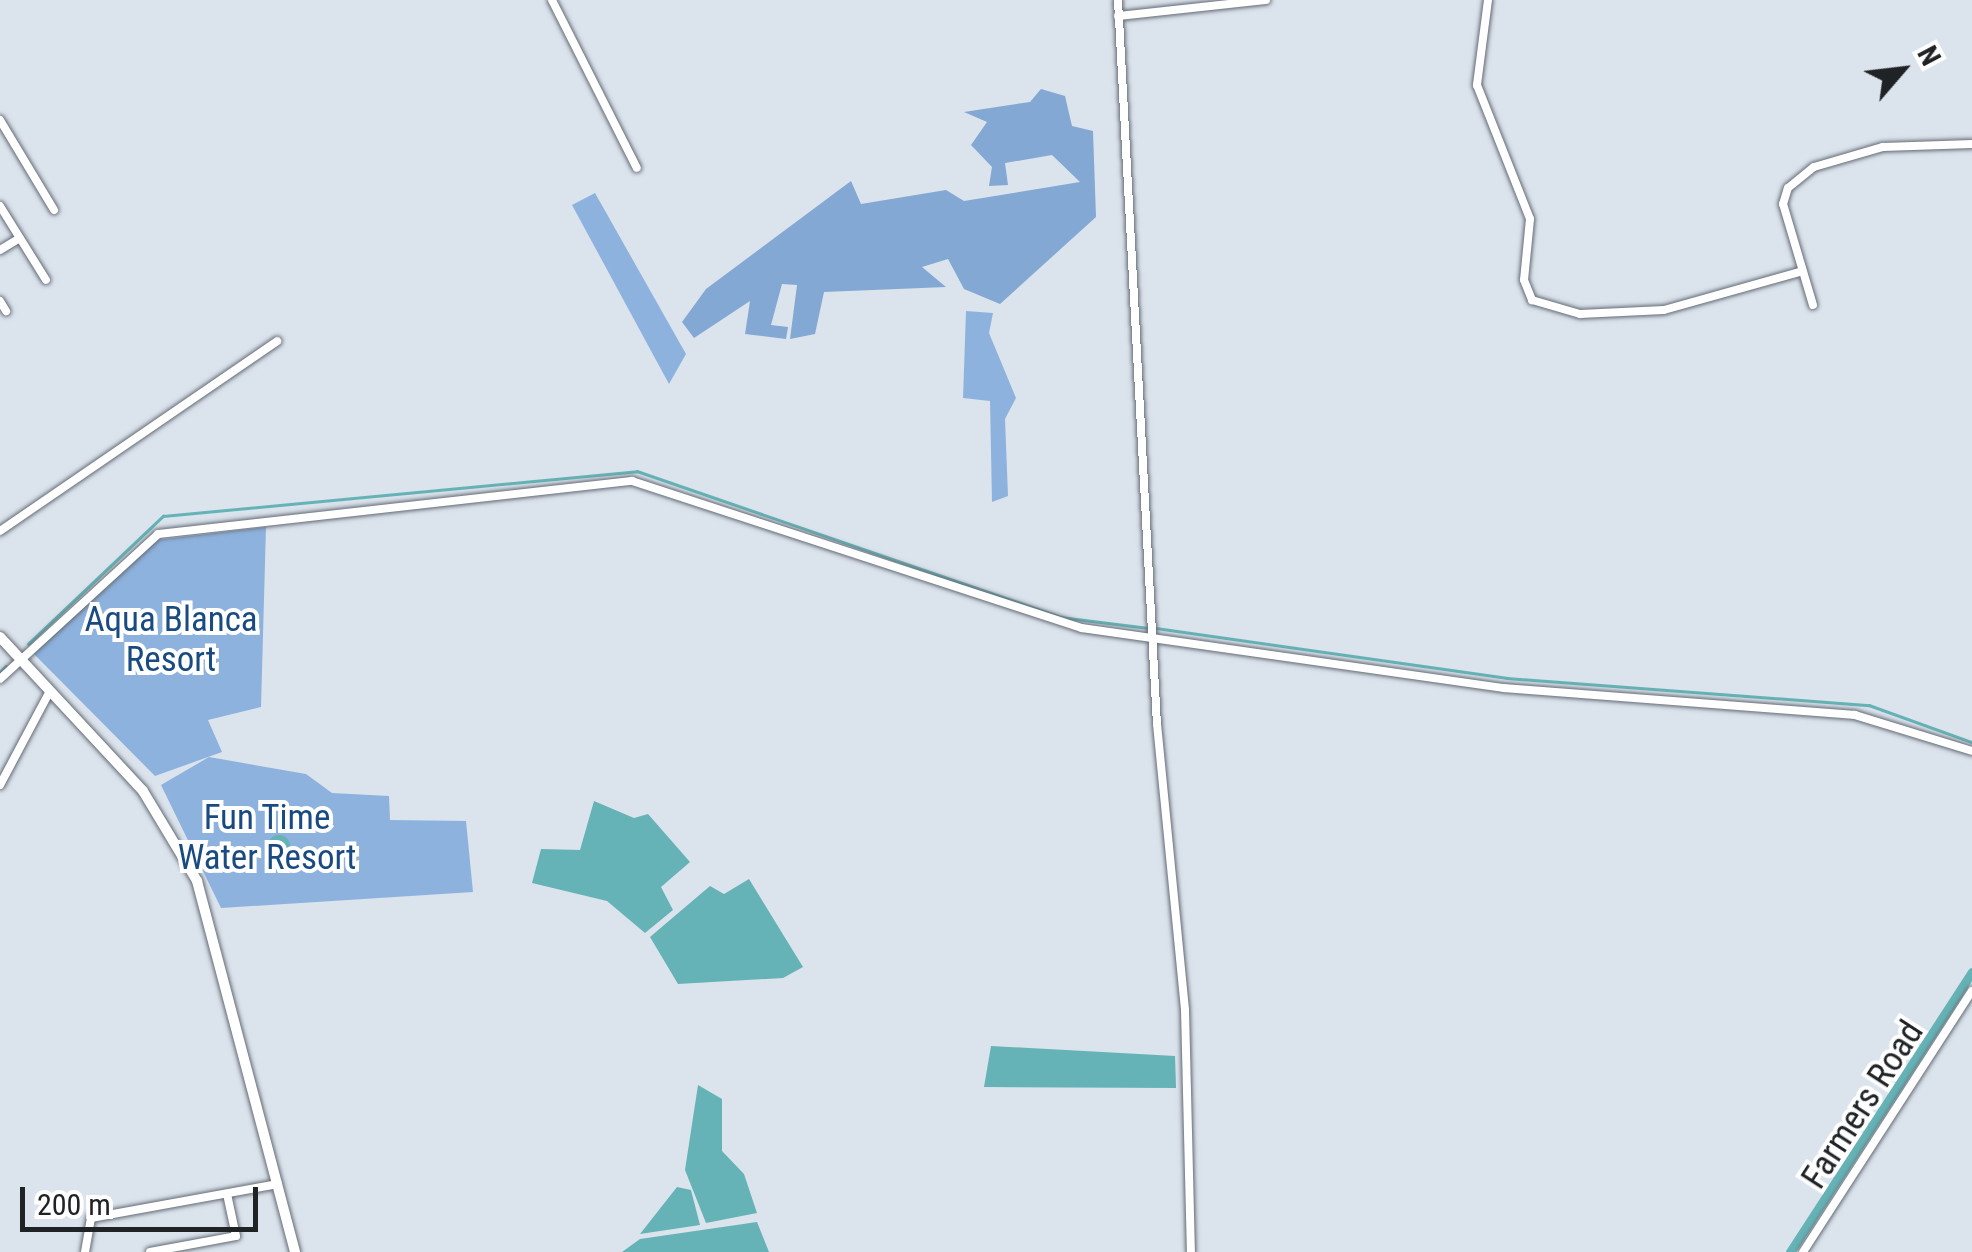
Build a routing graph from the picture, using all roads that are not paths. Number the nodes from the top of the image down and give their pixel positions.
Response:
1 (552, 0) edge
2 (1118, 0) edge
3 (1266, 0) edge
4 (1488, 0) edge
5 (1118, 16) junction
6 (0, 120) edge
7 (1972, 144) edge
8 (637, 168) dead end
9 (0, 206) edge
10 (54, 210) dead end
11 (20, 238) junction
12 (0, 250) edge
13 (1803, 272) junction
14 (46, 280) dead end
15 (0, 301) edge
16 (1813, 305) dead end
17 (6, 311) dead end
18 (277, 342) dead end
19 (0, 532) edge
20 (1156, 632) junction
21 (0, 637) edge
22 (21, 660) junction
23 (0, 678) edge
24 (50, 690) junction
25 (1972, 751) edge
26 (0, 785) edge
27 (1972, 990) edge
28 (278, 1184) junction
29 (227, 1194) junction
30 (85, 1252) edge
31 (150, 1252) edge
32 (296, 1252) edge
33 (1192, 1252) edge
34 (1802, 1252) edge

1 - 8 street
2 - 5 street
3 - 5 street
4 - 13 street
5 - 20 street
6 - 10 street
7 - 13 street
9 - 11 street
11 - 12 street
11 - 14 street
13 - 16 street
15 - 17 street
18 - 19 street
20 - 22 street
20 - 25 street
20 - 33 street
21 - 22 main road
22 - 23 street
22 - 24 main road
24 - 26 street
24 - 28 main road
27 - 34 street, Farmers Road
28 - 29 street
28 - 32 main road
29 - 30 street
29 - 31 street

